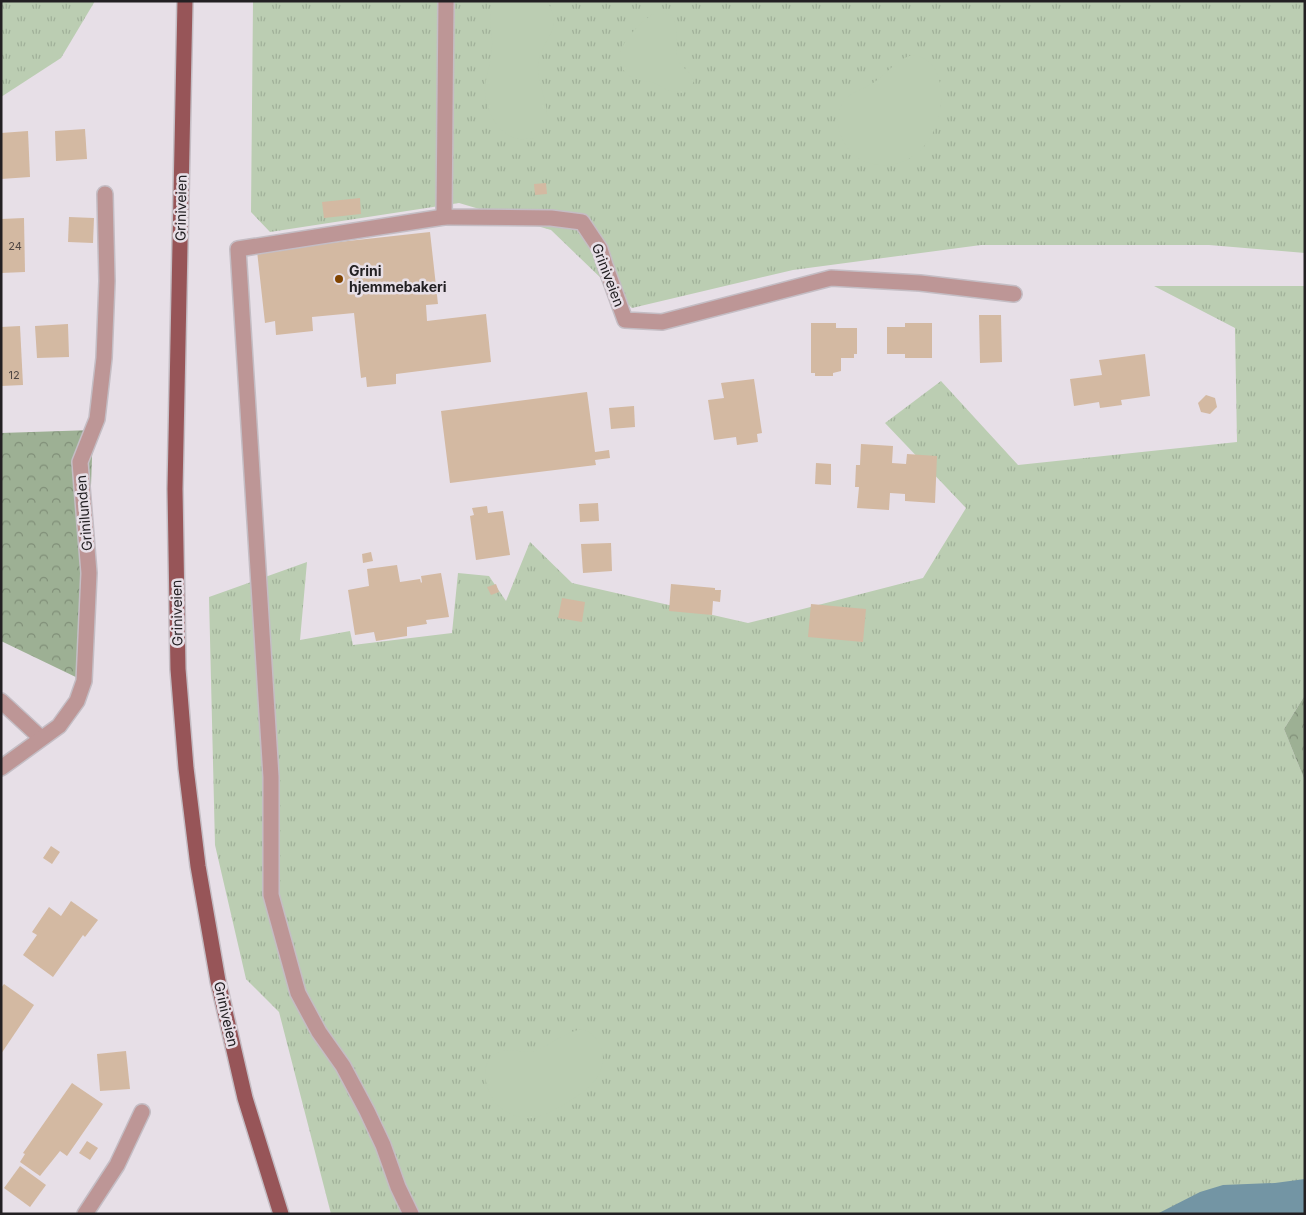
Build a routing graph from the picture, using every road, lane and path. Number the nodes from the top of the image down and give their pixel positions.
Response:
1 (185, 1) edge
2 (446, 1) edge
3 (105, 194) dead end
4 (444, 217) junction
5 (1014, 294) dead end
6 (1, 701) edge
7 (41, 738) junction
8 (1, 768) edge
9 (142, 1112) dead end
10 (85, 1214) edge
11 (281, 1214) edge
12 (411, 1214) edge

1 - 11 main road, Griniveien
2 - 4 street
3 - 7 street, Grinilunden
4 - 5 street, Griniveien
4 - 12 street
6 - 7 street
7 - 8 street, Grinilunden
9 - 10 street

